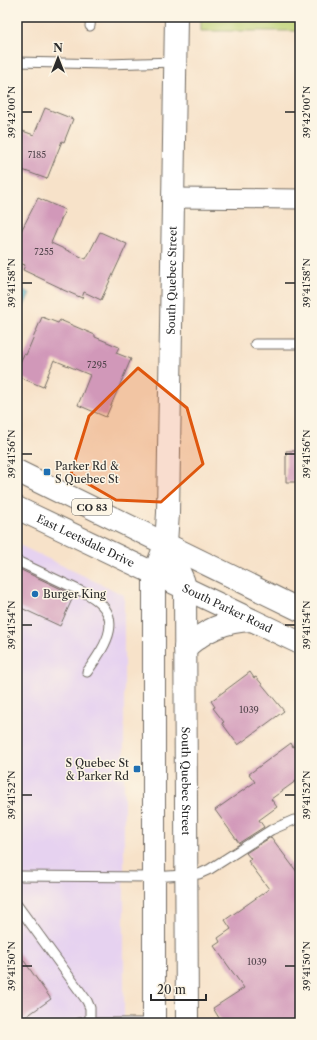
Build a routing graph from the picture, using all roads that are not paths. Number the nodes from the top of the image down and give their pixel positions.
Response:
1 (176, 17) edge
2 (17, 62) edge
3 (176, 62) junction
4 (173, 198) junction
5 (300, 199) edge
6 (255, 344) dead end
7 (300, 344) edge
8 (17, 471) edge
9 (17, 508) edge
10 (166, 543) junction
11 (17, 561) edge
12 (154, 574) junction
13 (184, 588) junction
14 (300, 610) edge
15 (251, 620) junction
16 (300, 643) edge
17 (185, 648) junction
18 (87, 672) dead end
19 (294, 820) dead end
20 (17, 876) edge
21 (187, 876) junction
22 (153, 877) junction
23 (17, 905) edge
24 (90, 1022) junction
25 (79, 1023) edge
26 (154, 1023) edge
27 (187, 1023) edge

1 - 3 main road, South Quebec Street
2 - 3 lane
3 - 4 main road, South Quebec Street
4 - 5 street
4 - 10 main road, South Quebec Street
6 - 7 lane
8 - 10 main road, CO 83
9 - 12 main road, East Leetsdale Drive
10 - 12 main road, South Quebec Street
10 - 13 main road, South Quebec Street
10 - 14 main road, CO 83
11 - 18 lane
12 - 13 main road, South Parker Road
12 - 22 main road, South Quebec Street
13 - 15 main road, South Parker Road
13 - 17 main road, South Quebec Street
15 - 16 main road, South Parker Road
15 - 17 main road
17 - 21 main road, South Quebec Street
19 - 21 lane
20 - 22 lane
21 - 22 lane
21 - 27 main road, South Quebec Street
22 - 26 main road, South Quebec Street
23 - 24 lane
24 - 25 lane
24 - 26 lane

